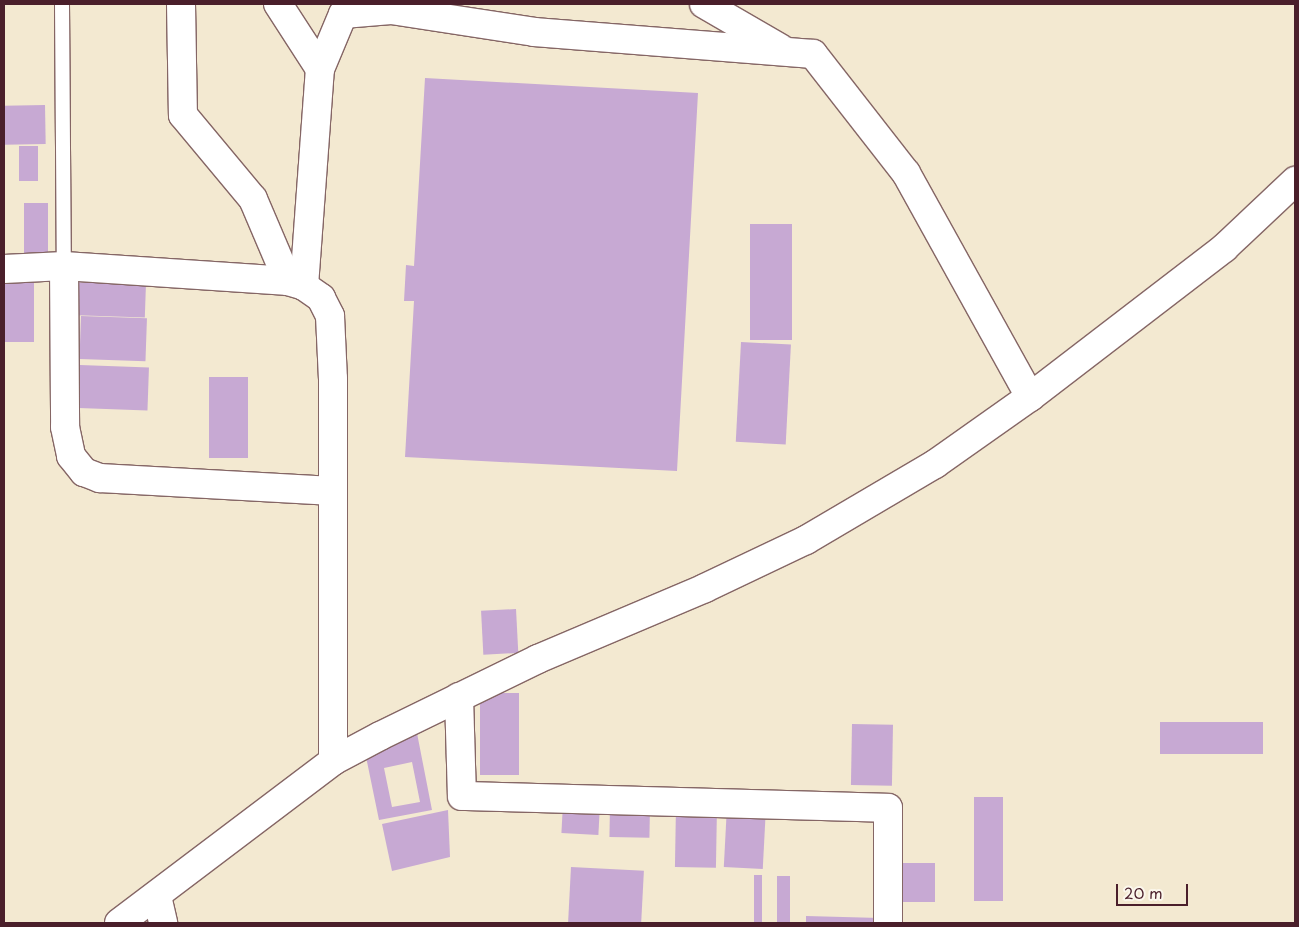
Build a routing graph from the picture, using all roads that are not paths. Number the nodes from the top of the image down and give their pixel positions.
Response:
1 (62, 4) edge
2 (181, 4) edge
3 (278, 4) edge
4 (704, 4) edge
5 (397, 7) edge
6 (785, 51) junction
7 (320, 69) junction
8 (1295, 181) edge
9 (64, 266) junction
10 (4, 269) edge
11 (296, 283) junction
12 (1030, 398) junction
13 (333, 491) junction
14 (459, 697) junction
15 (333, 762) junction
16 (158, 896) junction
17 (119, 923) edge
18 (163, 923) edge
19 (888, 923) edge

1 - 9 lane
2 - 11 street
3 - 7 street
4 - 6 street
5 - 6 street
5 - 7 street
6 - 12 street
7 - 11 street
8 - 12 street
9 - 10 street
9 - 11 street
9 - 13 street
11 - 13 street
12 - 14 street
13 - 15 street
14 - 15 street
14 - 19 street
15 - 16 street
16 - 17 street
16 - 18 street

